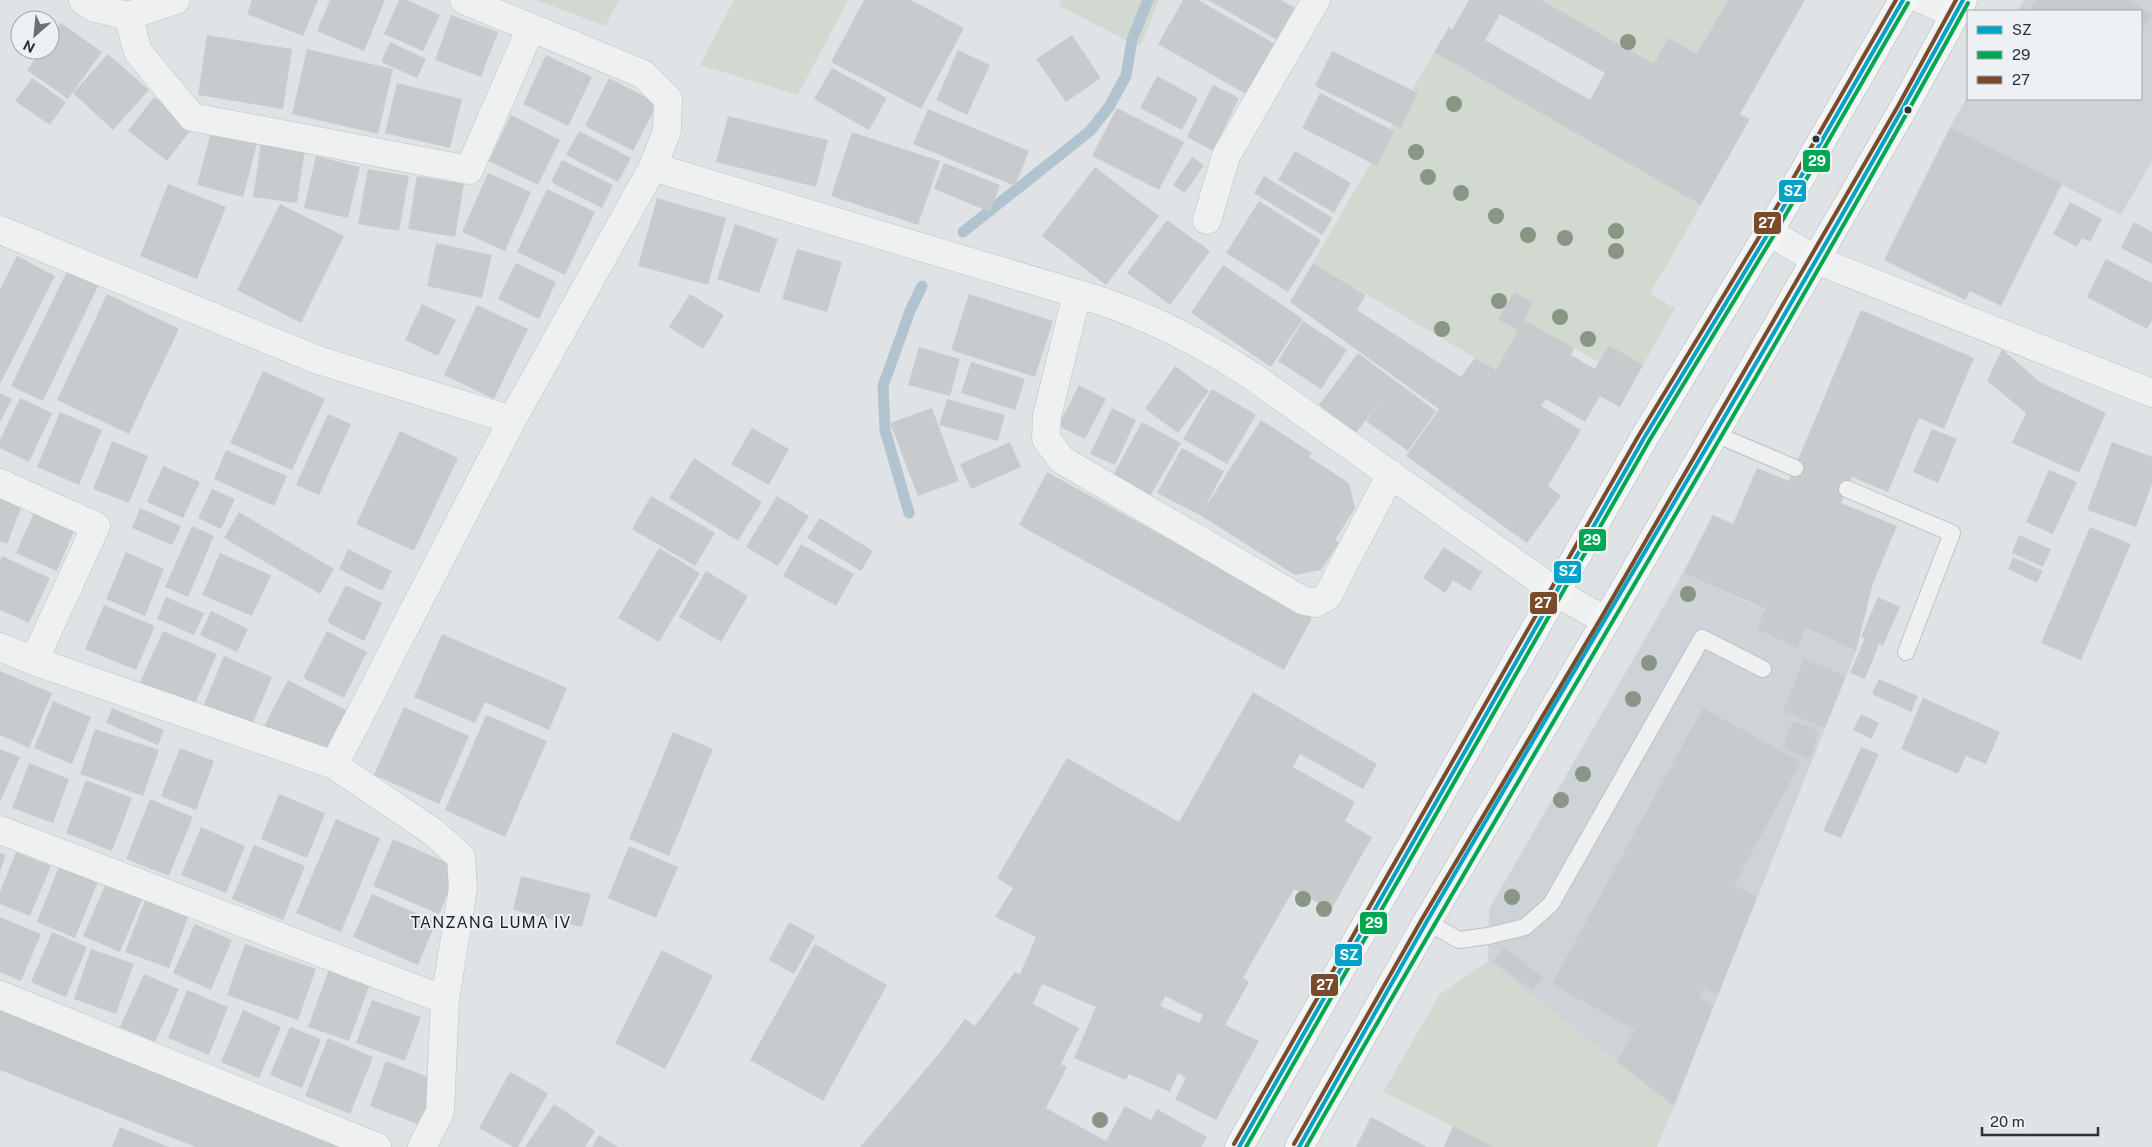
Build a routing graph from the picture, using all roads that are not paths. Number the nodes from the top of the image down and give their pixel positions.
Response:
1 (83, 0) edge
2 (176, 0) edge
3 (464, 0) edge
4 (1316, 0) edge
5 (1903, 0) edge
6 (1923, 0) edge
7 (1959, 7) edge
8 (128, 16) junction
9 (531, 28) junction
10 (653, 167) junction
11 (1207, 220) dead end
12 (0, 230) edge
13 (1769, 232) junction
14 (1816, 260) junction
15 (1077, 294) junction
16 (2152, 393) edge
17 (512, 420) junction
18 (1715, 434) junction
19 (1795, 468) dead end
20 (1391, 474) junction
21 (0, 483) edge
22 (1847, 489) dead end
23 (1556, 592) junction
24 (1606, 622) junction
25 (0, 647) edge
26 (1906, 652) dead end
27 (34, 661) junction
28 (1764, 669) dead end
29 (334, 765) junction
30 (0, 830) edge
31 (1427, 922) junction
32 (0, 995) edge
33 (445, 1000) junction
34 (377, 1147) edge
35 (422, 1147) edge
36 (1239, 1147) edge
37 (1299, 1147) edge

1 - 8 street
2 - 8 street
3 - 9 street
4 - 11 street
5 - 13 highway
6 - 7 street
7 - 14 highway
8 - 9 street
9 - 10 street
10 - 15 street
10 - 17 street
12 - 17 street
13 - 14 street
13 - 23 highway
14 - 16 street
14 - 18 highway
15 - 20 street
15 - 20 street
17 - 29 street
18 - 19 lane
18 - 24 highway
20 - 23 street
21 - 27 street
22 - 26 lane
23 - 24 street
23 - 36 highway
24 - 31 highway
25 - 27 street
27 - 29 street
28 - 31 lane
29 - 33 street
30 - 33 street
31 - 37 highway
32 - 34 street
33 - 35 street

